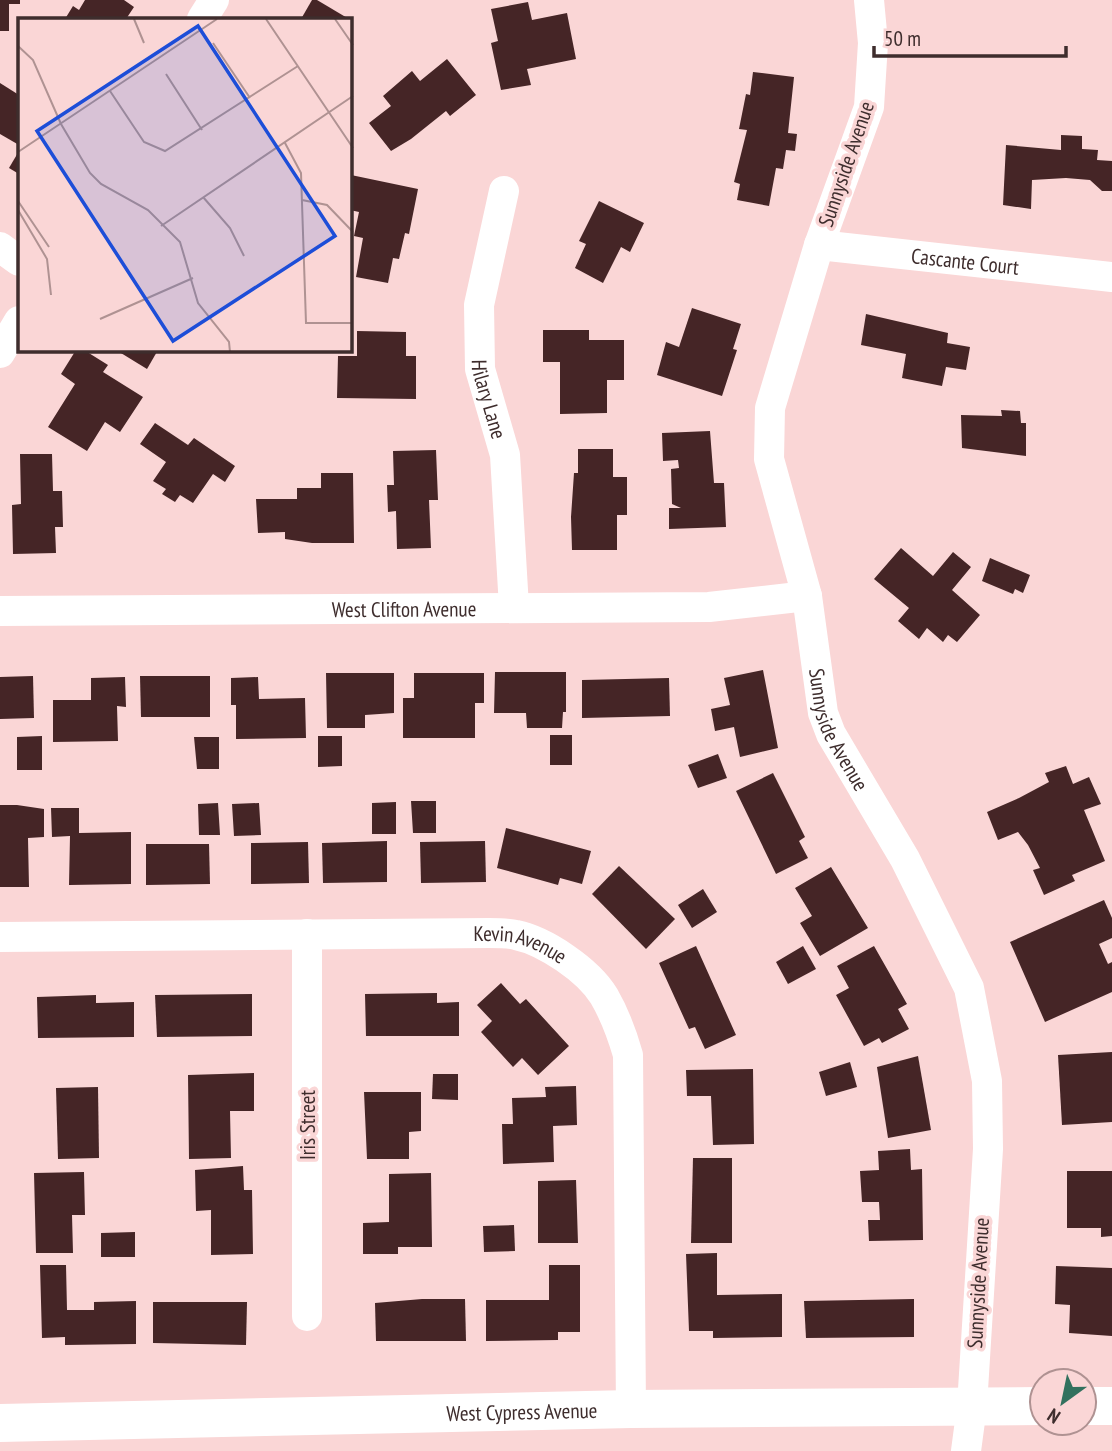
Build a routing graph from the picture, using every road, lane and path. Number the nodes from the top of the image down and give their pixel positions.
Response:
1 (214, 0) edge
2 (869, 0) edge
3 (203, 18) edge
4 (504, 191) dead end
5 (818, 246) junction
6 (0, 247) edge
7 (18, 260) edge
8 (1112, 277) edge
9 (18, 323) edge
10 (0, 353) edge
11 (807, 596) junction
12 (514, 607) junction
13 (0, 611) edge
14 (307, 934) junction
15 (0, 937) edge
16 (307, 1316) dead end
17 (972, 1406) junction
18 (1028, 1406) edge
19 (631, 1409) junction
20 (0, 1423) edge
21 (965, 1451) edge

1 - 3 street
2 - 5 street, Sunnyside Avenue
4 - 12 street, Hilary Lane
5 - 8 street, Cascante Court
5 - 11 street, Sunnyside Avenue
6 - 7 street
9 - 10 street
11 - 12 street, West Clifton Avenue
11 - 17 street, Sunnyside Avenue
12 - 13 street, West Clifton Avenue
14 - 15 street, Kevin Avenue
14 - 16 street, Iris Street
14 - 19 street, Kevin Avenue
17 - 18 main road, West Cypress Avenue
17 - 19 main road, West Cypress Avenue
17 - 21 street, Sunnyside Avenue
19 - 20 main road, West Cypress Avenue

